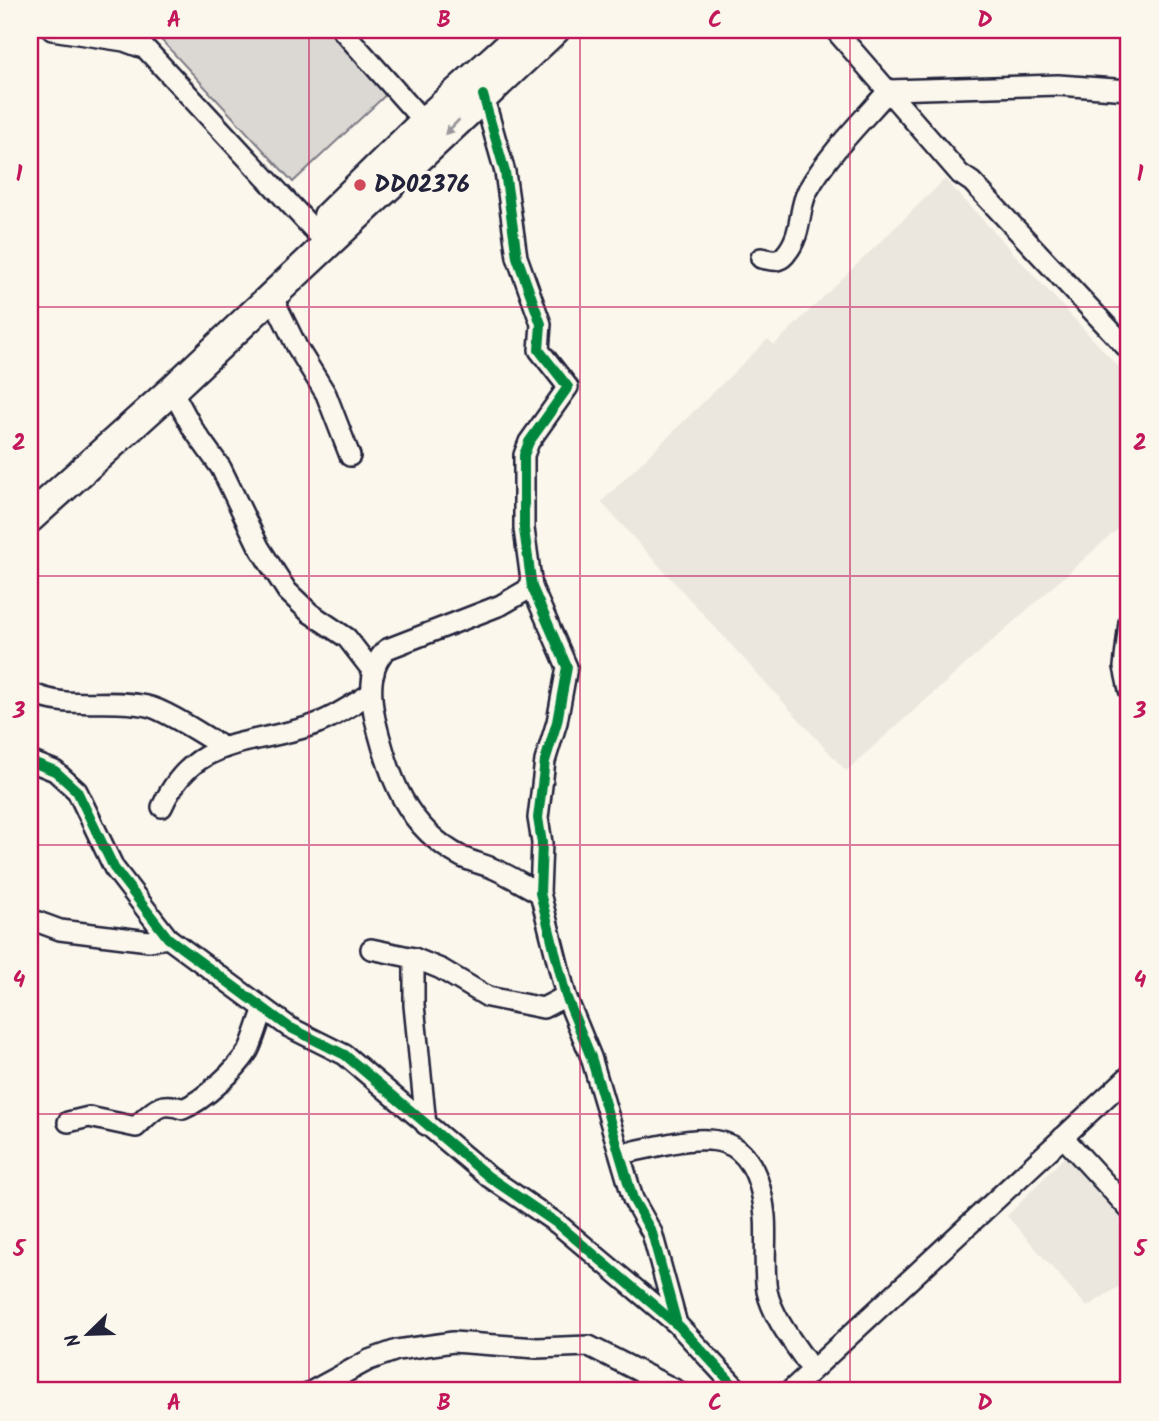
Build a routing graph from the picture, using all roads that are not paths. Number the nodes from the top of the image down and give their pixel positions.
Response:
1 (52, 30) edge
2 (139, 30) edge
3 (342, 30) edge
4 (526, 30) edge
5 (555, 30) edge
6 (835, 30) edge
7 (146, 49) junction
8 (889, 90) junction
9 (1129, 90) edge
10 (483, 95) junction
11 (424, 122) junction
12 (320, 236) junction
13 (761, 258) dead end
14 (272, 296) junction
15 (1129, 350) edge
16 (172, 390) junction
17 (350, 456) dead end
18 (30, 495) edge
19 (30, 518) edge
20 (532, 587) junction
21 (1129, 622) edge
22 (374, 673) junction
23 (1129, 690) edge
24 (30, 692) edge
25 (370, 694) junction
26 (223, 747) junction
27 (30, 761) edge
28 (162, 807) dead end
29 (540, 893) junction
30 (30, 919) edge
31 (168, 938) junction
32 (371, 949) dead end
33 (414, 958) junction
34 (566, 996) junction
35 (264, 1009) junction
36 (1129, 1076) edge
37 (68, 1122) dead end
38 (426, 1125) junction
39 (1063, 1137) junction
40 (621, 1154) junction
41 (1129, 1209) edge
42 (677, 1324) junction
43 (812, 1370) junction
44 (312, 1391) edge
45 (678, 1391) edge
46 (739, 1391) edge
47 (790, 1391) edge

1 - 7 street
2 - 7 street
3 - 11 street
4 - 11 highway
5 - 10 highway
6 - 8 street
7 - 12 street
8 - 9 street
8 - 13 street
8 - 15 street
10 -> 12 highway
10 - 20 street
11 - 12 highway
12 - 14 highway
12 - 18 highway
14 - 16 highway
14 - 17 street
16 - 19 highway
16 - 22 street
20 - 22 street
20 - 29 street
21 - 23 street
22 - 25 street
24 - 26 street
25 - 26 street
25 - 29 street
26 - 28 street
27 - 31 street
29 - 34 street
30 - 31 street
31 - 35 street
32 - 33 street
33 - 34 street
33 - 38 street
34 - 40 street
35 - 37 street
35 - 38 street
36 - 39 street
38 - 42 street
39 - 41 street
39 - 43 street
40 - 42 street
40 - 43 street
42 - 46 street
43 - 47 street
44 - 45 street

